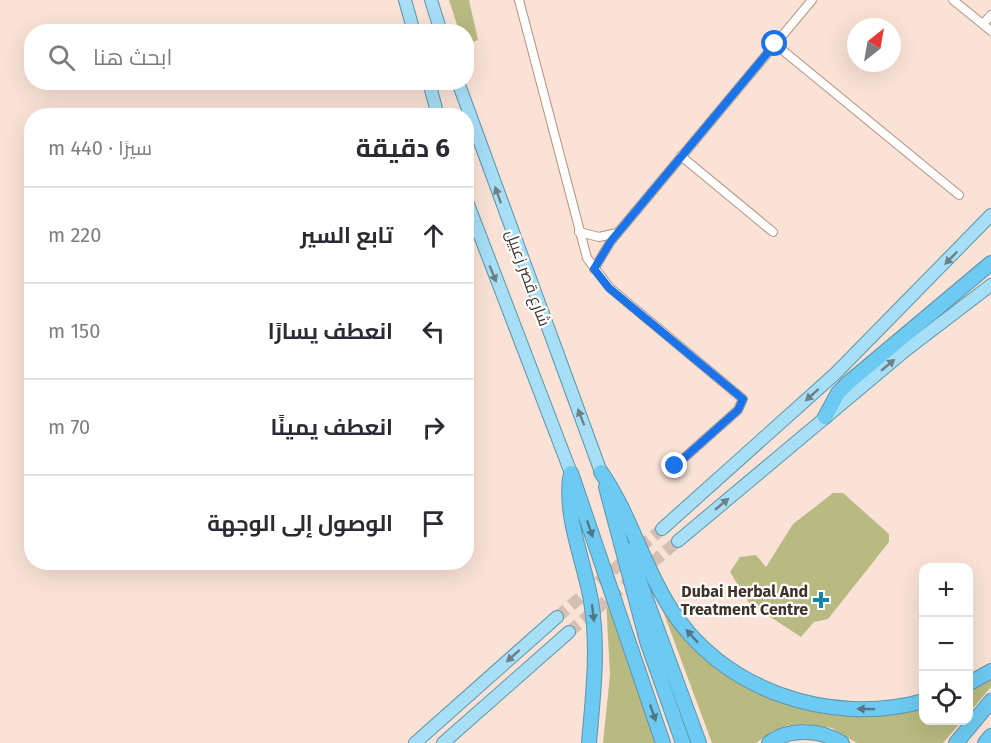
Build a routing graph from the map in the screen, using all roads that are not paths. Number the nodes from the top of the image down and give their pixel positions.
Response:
1 (431, 0) edge
2 (519, 0) edge
3 (812, 0) edge
4 (953, 0) edge
5 (404, 3) edge
6 (991, 15) edge
7 (411, 24) edge
8 (438, 24) edge
9 (983, 24) junction
10 (991, 31) edge
11 (775, 44) junction
12 (431, 90) edge
13 (461, 90) edge
14 (436, 108) edge
15 (468, 108) edge
16 (474, 126) edge
17 (681, 156) junction
18 (959, 195) dead end
19 (991, 216) edge
20 (474, 220) edge
21 (579, 232) junction
22 (618, 232) junction
23 (773, 232) dead end
24 (991, 262) edge
25 (594, 269) junction
26 (991, 285) edge
27 (825, 417) junction
28 (675, 466) dead end
29 (601, 472) junction
30 (571, 473) junction
31 (662, 530) tunnel mouth
32 (618, 532) junction
33 (678, 541) tunnel mouth
34 (557, 617) tunnel mouth
35 (569, 632) tunnel mouth
36 (991, 671) edge
37 (973, 682) edge
38 (991, 701) edge
39 (919, 702) edge
40 (991, 736) edge
41 (415, 743) edge
42 (443, 743) edge
43 (589, 743) edge
44 (663, 743) edge
45 (683, 743) edge
46 (699, 743) edge
47 (769, 743) edge
48 (842, 743) edge
49 (956, 743) edge
50 (986, 743) edge

1 - 8 main road
2 - 21 street
3 - 11 street
4 - 9 street
5 - 7 main road
6 - 9 street
9 - 10 street
11 - 17 street
11 - 18 street
12 - 14 main road
15 -> 13 main road, شارع قصر زعبيل
29 -> 16 main road, شارع قصر زعبيل
17 - 22 street
17 - 23 street
19 -> 31 main road
20 -> 30 main road, شارع قصر زعبيل
21 - 22 street
21 - 25 street
22 - 25 street
24 - 27 highway
25 - 28 street
27 -> 26 main road
33 -> 27 main road
29 - 32 highway
39 -> 29 highway
30 -> 43 highway
30 -> 44 highway
32 - 45 highway
32 - 46 highway
34 -> 41 main road
35 - 42 main road
36 - 37 highway
38 - 49 highway
40 - 50 highway
47 - 48 highway

